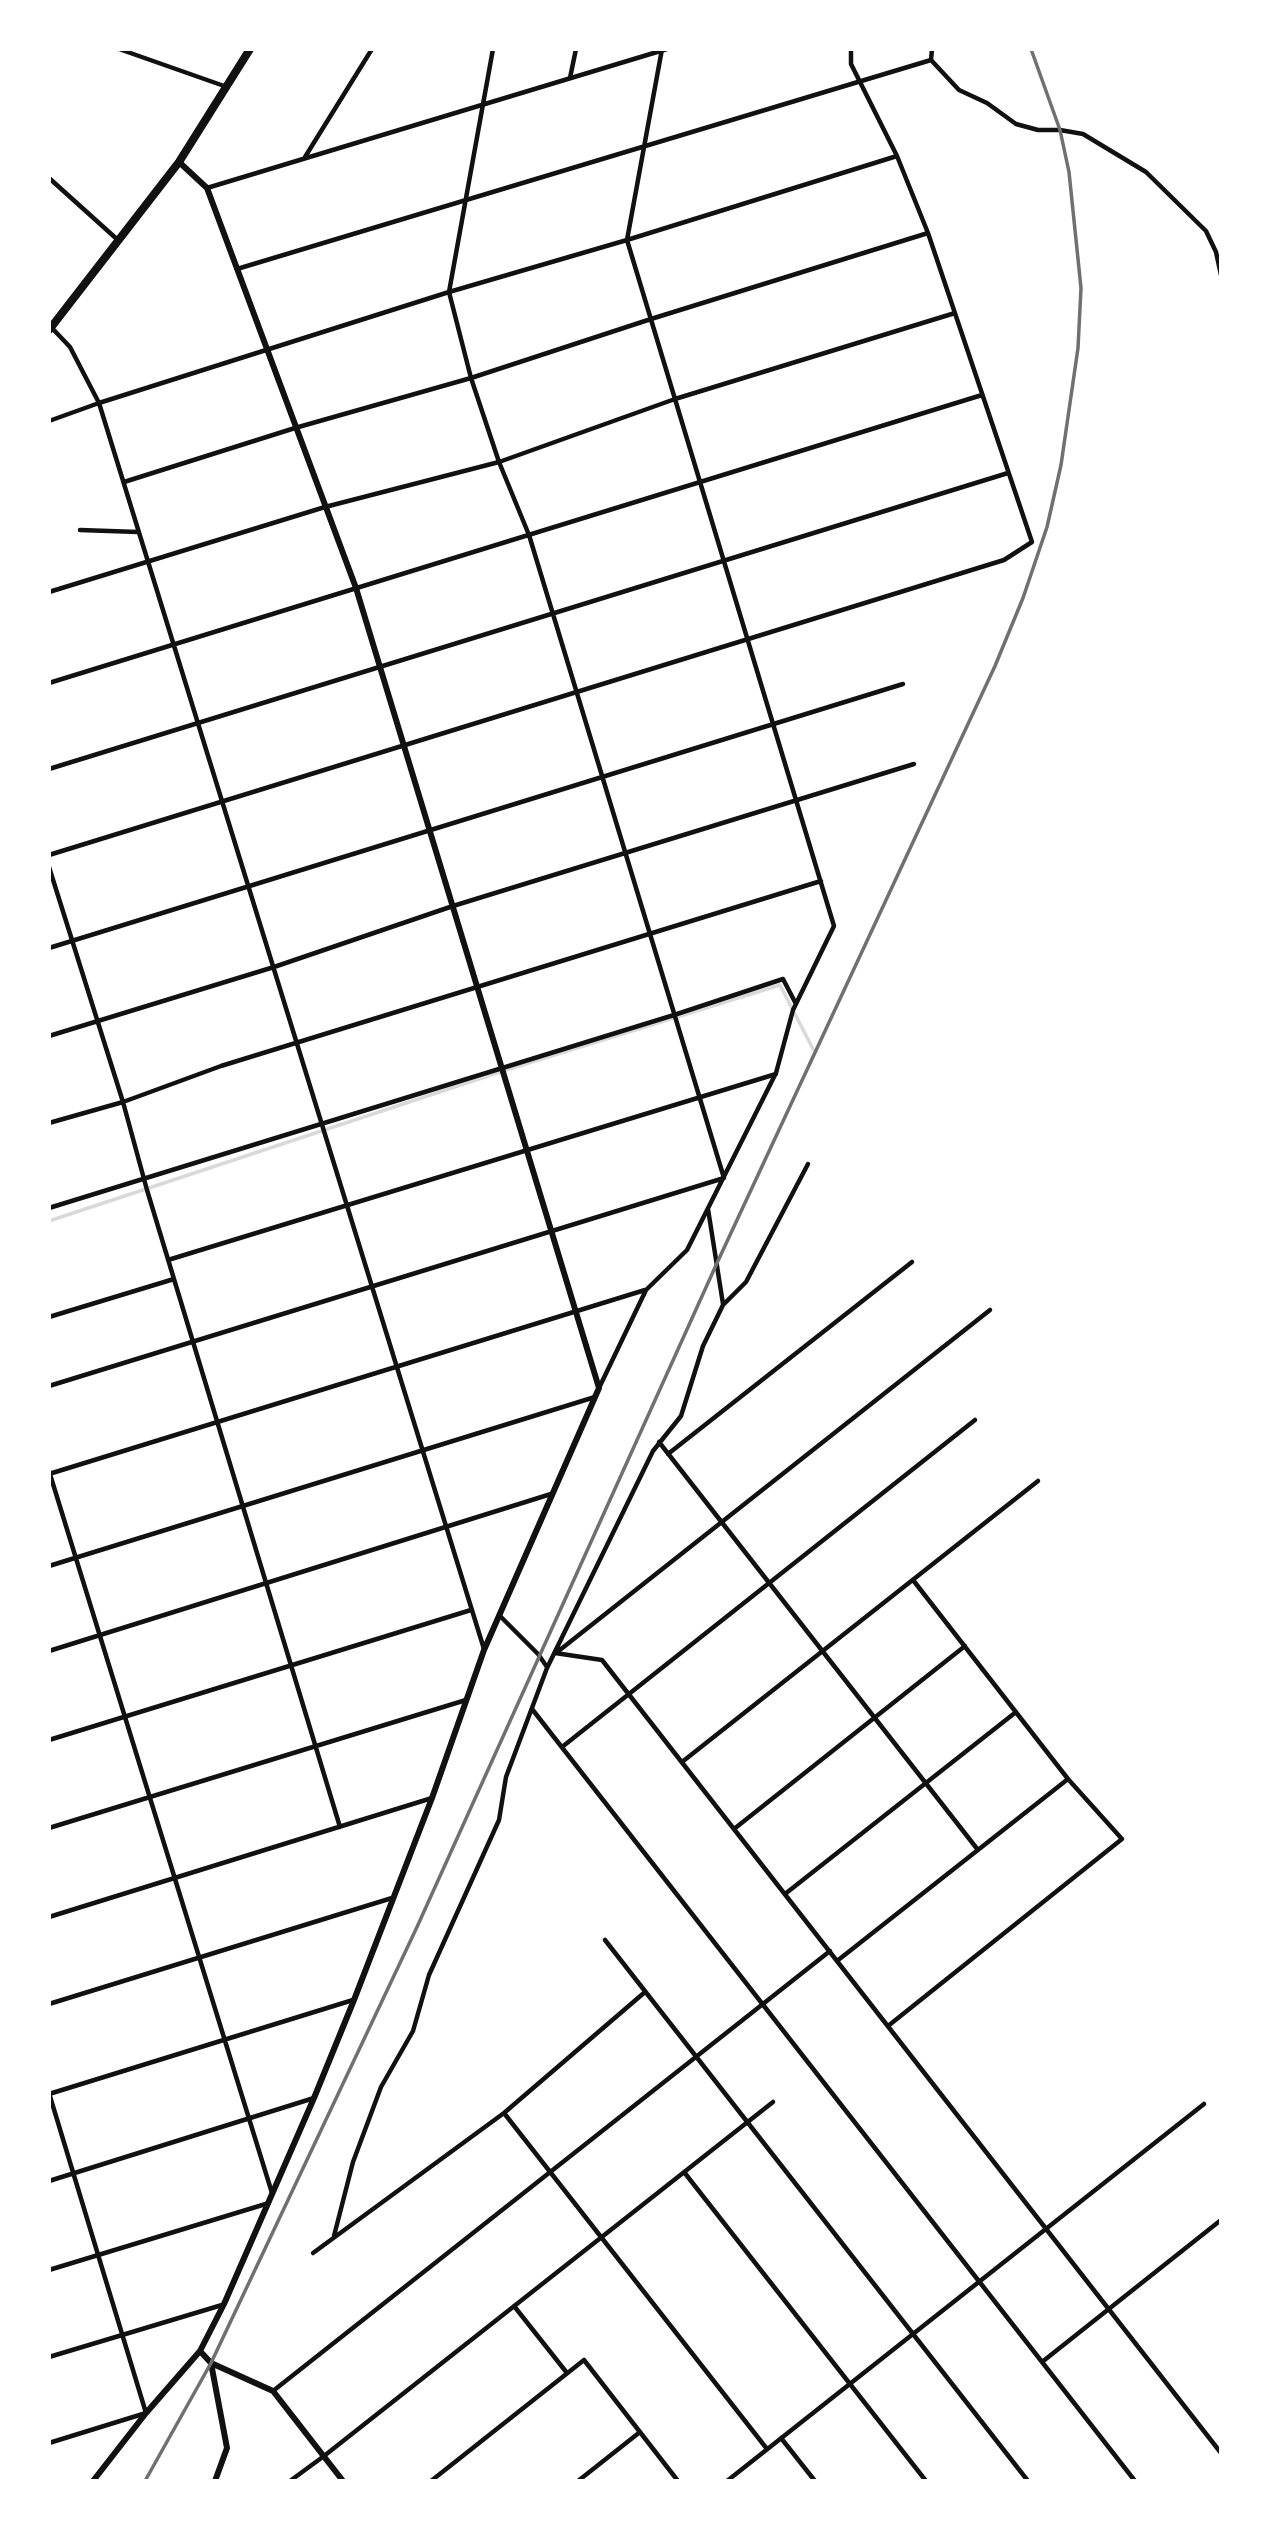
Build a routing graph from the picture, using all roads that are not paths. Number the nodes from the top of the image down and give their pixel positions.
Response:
1 (119, 49) edge
2 (250, 49) edge
3 (372, 49) edge
4 (493, 49) edge
5 (576, 49) edge
6 (851, 49) edge
7 (932, 49) edge
8 (664, 50) edge
9 (931, 60) junction
10 (570, 78) junction
11 (860, 82) junction
12 (228, 87) junction
13 (483, 104) junction
14 (644, 146) junction
15 (897, 156) junction
16 (304, 158) junction
17 (179, 162) junction
18 (49, 178) edge
19 (207, 188) junction
20 (466, 200) junction
21 (928, 233) junction
22 (627, 240) junction
23 (119, 241) junction
24 (237, 269) junction
25 (1221, 275) edge
26 (449, 292) junction
27 (954, 313) junction
28 (651, 318) junction
29 (50, 328) edge
30 (267, 351) junction
31 (471, 378) junction
32 (982, 395) junction
33 (675, 399) junction
34 (99, 403) junction
35 (49, 421) edge
36 (295, 428) junction
37 (499, 462) junction
38 (1009, 473) junction
39 (124, 482) junction
40 (700, 482) junction
41 (324, 507) junction
42 (80, 530) dead end
43 (138, 532) junction
44 (529, 535) junction
45 (724, 561) junction
46 (148, 562) junction
47 (356, 588) junction
48 (49, 593) edge
49 (553, 614) junction
50 (748, 639) junction
51 (174, 645) junction
52 (380, 667) junction
53 (49, 683) edge
54 (903, 684) dead end
55 (576, 692) junction
56 (198, 723) junction
57 (773, 724) junction
58 (404, 745) junction
59 (914, 764) dead end
60 (49, 769) edge
61 (602, 777) junction
62 (796, 800) junction
63 (222, 801) junction
64 (430, 830) junction
65 (625, 853) junction
66 (49, 855) edge
67 (49, 867) edge
68 (821, 881) junction
69 (248, 886) junction
70 (453, 906) junction
71 (650, 934) junction
72 (71, 941) junction
73 (49, 947) edge
74 (274, 967) junction
75 (477, 987) junction
76 (796, 1004) junction
77 (674, 1015) junction
78 (97, 1022) junction
79 (49, 1035) edge
80 (297, 1043) junction
81 (502, 1068) junction
82 (776, 1073) junction
83 (699, 1096) junction
84 (123, 1102) junction
85 (49, 1123) edge
86 (322, 1124) junction
87 (526, 1149) junction
88 (808, 1164) dead end
89 (724, 1178) junction
90 (144, 1179) junction
91 (346, 1205) junction
92 (49, 1208) edge
93 (708, 1208) junction
94 (551, 1231) junction
95 (168, 1259) junction
96 (912, 1262) dead end
97 (174, 1279) junction
98 (372, 1287) junction
99 (646, 1290) junction
100 (723, 1305) junction
101 (990, 1310) dead end
102 (575, 1311) junction
103 (49, 1317) edge
104 (193, 1342) junction
105 (397, 1367) junction
106 (49, 1386) edge
107 (598, 1388) junction
108 (595, 1397) junction
109 (975, 1420) dead end
110 (217, 1422) junction
111 (659, 1442) junction
112 (422, 1450) junction
113 (668, 1454) junction
114 (49, 1473) edge
115 (1038, 1480) dead end
116 (551, 1494) junction
117 (243, 1506) junction
118 (721, 1522) junction
119 (446, 1527) junction
120 (76, 1557) junction
121 (49, 1566) edge
122 (913, 1580) junction
123 (266, 1583) junction
124 (769, 1583) junction
125 (471, 1610) junction
126 (499, 1615) junction
127 (100, 1635) junction
128 (965, 1646) junction
129 (484, 1650) junction
130 (49, 1651) edge
131 (822, 1651) junction
132 (555, 1653) junction
133 (291, 1665) junction
134 (547, 1668) junction
135 (629, 1694) junction
136 (468, 1699) junction
137 (532, 1708) junction
138 (1016, 1712) junction
139 (125, 1717) junction
140 (874, 1718) junction
141 (49, 1740) edge
142 (315, 1746) junction
143 (562, 1747) junction
144 (682, 1762) junction
145 (1068, 1779) junction
146 (926, 1783) junction
147 (150, 1797) junction
148 (432, 1798) junction
149 (340, 1827) junction
150 (49, 1828) edge
151 (734, 1829) junction
152 (978, 1850) junction
153 (175, 1878) junction
154 (785, 1894) junction
155 (392, 1898) junction
156 (49, 1917) edge
157 (606, 1940) dead end
158 (830, 1951) junction
159 (199, 1956) junction
160 (837, 1961) junction
161 (645, 1992) junction
162 (354, 2000) junction
163 (49, 2004) edge
164 (763, 2004) junction
165 (888, 2026) junction
166 (225, 2039) junction
167 (697, 2056) junction
168 (49, 2094) edge
169 (314, 2098) junction
170 (773, 2102) dead end
171 (1204, 2104) dead end
172 (504, 2113) junction
173 (249, 2119) junction
174 (747, 2122) junction
175 (551, 2172) junction
176 (684, 2172) junction
177 (73, 2173) junction
178 (49, 2181) edge
179 (273, 2194) junction
180 (268, 2203) junction
181 (1221, 2220) edge
182 (1046, 2228) junction
183 (334, 2236) junction
184 (602, 2237) junction
185 (313, 2253) dead end
186 (98, 2255) junction
187 (49, 2270) edge
188 (979, 2281) junction
189 (224, 2304) junction
190 (514, 2306) junction
191 (1109, 2309) junction
192 (122, 2334) junction
193 (913, 2334) junction
194 (200, 2351) junction
195 (49, 2357) edge
196 (1042, 2362) junction
197 (211, 2363) junction
198 (567, 2374) junction
199 (850, 2384) junction
200 (273, 2391) junction
201 (146, 2413) junction
202 (640, 2432) junction
203 (781, 2438) junction
204 (49, 2444) edge
205 (767, 2449) junction
206 (1221, 2453) edge
207 (324, 2456) junction
208 (93, 2481) edge
209 (215, 2481) edge
210 (289, 2481) edge
211 (343, 2481) edge
212 (431, 2481) edge
213 (578, 2481) edge
214 (678, 2481) edge
215 (726, 2481) edge
216 (815, 2481) edge
217 (926, 2481) edge
218 (1028, 2481) edge
219 (1135, 2481) edge

1 - 12 street
2 - 12 highway
3 - 16 street
4 - 13 street
5 - 10 street
6 - 11 street
7 - 9 street
8 - 10 street
8 - 14 street
9 - 11 street
9 - 25 street
10 - 13 street
11 - 14 street
11 - 15 street
12 - 17 highway
13 - 16 street
13 - 20 street
14 - 20 street
14 - 22 street
15 - 21 street
15 - 22 street
16 - 19 street
17 - 19 street
17 - 23 highway
18 - 23 street
19 - 24 street
20 - 24 street
20 - 26 street
21 - 27 street
21 - 28 street
22 - 26 street
22 - 28 street
23 - 29 highway
24 - 30 street
26 - 30 street
26 - 31 street
27 - 32 street
27 - 33 street
28 - 31 street
28 - 33 street
29 - 34 street
30 - 34 street
30 - 36 street
31 - 36 street
31 - 37 street
32 - 38 street
32 - 40 street
33 - 37 street
33 - 40 street
34 - 35 street
34 - 39 street
36 - 39 street
36 - 41 street
37 - 41 street
37 - 44 street
38 - 45 street
38 - 50 street
39 - 43 street
40 - 44 street
40 - 45 street
41 - 46 street
41 - 47 street
42 - 43 street
43 - 46 street
44 - 47 street
44 - 49 street
45 - 49 street
45 - 50 street
46 - 48 street
46 - 51 street
47 - 51 street
47 - 52 street
49 - 52 street
49 - 55 street
50 - 55 street
50 - 57 street
51 - 53 street
51 - 56 street
52 - 56 street
52 - 58 street
54 - 57 street
55 - 58 street
55 - 61 street
56 - 60 street
56 - 63 street
57 - 61 street
57 - 62 street
58 - 63 street
58 - 64 street
59 - 62 street
61 - 64 street
61 - 65 street
62 - 65 street
62 - 68 street
63 - 66 street
63 - 69 street
64 - 69 street
64 - 70 street
65 - 70 street
65 - 71 street
67 - 72 street
68 - 71 street
68 - 76 street
69 - 72 street
69 - 74 street
70 - 74 street
70 - 75 street
71 - 75 street
71 - 77 street
72 - 73 street
72 - 78 street
74 - 78 street
74 - 80 street
75 - 80 street
75 - 81 street
76 - 77 street
76 - 82 street
77 - 81 street
77 - 83 street
78 - 79 street
78 - 84 street
80 - 84 street
80 - 86 street
81 - 86 street
81 - 87 street
82 - 83 street
82 - 89 street
83 - 87 street
83 - 89 street
84 - 85 street
84 - 90 street
86 - 90 street
86 - 91 street
87 - 91 street
87 - 94 street
88 - 100 street
89 - 93 street
89 - 94 street
90 - 92 street
90 - 95 street
91 - 95 street
91 - 98 street
93 - 99 street
93 - 100 street
94 - 98 street
94 - 102 street
95 - 97 street
96 - 113 street
97 - 103 street
97 - 104 street
98 - 104 street
98 - 105 street
99 - 102 street
99 - 107 street
100 - 111 street
101 - 118 street
102 - 105 street
102 - 107 street
104 - 106 street
104 - 110 street
105 - 110 street
105 - 112 street
107 - 108 street
108 - 112 street
108 - 116 street
109 - 124 street
110 - 114 street
110 - 117 street
111 - 113 street
111 - 132 street
112 - 117 street
112 - 119 street
113 - 118 street
114 - 120 street
115 - 122 street
116 - 119 street
116 - 126 street
117 - 120 street
117 - 123 street
118 - 124 street
118 - 132 street
119 - 123 street
119 - 125 street
120 - 121 street
120 - 127 street
122 - 128 street
122 - 131 street
123 - 127 street
123 - 133 street
124 - 131 street
124 - 135 street
125 - 129 street
125 - 133 street
126 - 129 street
126 - 134 street
127 - 130 street
127 - 139 street
128 - 138 street
128 - 140 street
129 - 136 street
131 - 140 street
131 - 144 street
132 - 134 street
132 - 135 street
133 - 139 street
133 - 142 street
134 - 137 street
135 - 143 street
135 - 144 street
136 - 142 street
136 - 148 street
137 - 143 street
137 - 183 street
138 - 145 street
138 - 146 street
139 - 141 street
139 - 147 street
140 - 146 street
140 - 151 street
142 - 147 street
142 - 149 street
143 - 164 street
144 - 151 street
145 - 152 street
145 - 165 street
146 - 152 street
146 - 154 street
147 - 150 street
147 - 153 street
148 - 149 street
148 - 155 street
149 - 153 street
151 - 154 street
152 - 160 street
153 - 156 street
153 - 159 street
154 - 158 street
155 - 159 street
155 - 162 street
157 - 161 street
158 - 160 street
158 - 164 street
159 - 163 street
159 - 166 street
160 - 165 street
161 - 167 street
161 - 172 street
162 - 166 street
162 - 169 street
164 - 167 street
164 - 188 street
165 - 182 street
166 - 168 street
166 - 173 street
167 - 174 street
167 - 175 street
168 - 177 street
169 - 173 street
169 - 179 street
170 - 174 street
171 - 182 street
172 - 175 street
172 - 183 street
173 - 177 street
173 - 179 street
174 - 176 street
174 - 193 street
175 - 184 street
175 - 200 street
176 - 184 street
176 - 199 street
177 - 178 street
177 - 186 street
179 - 180 street
180 - 186 street
180 - 189 street
181 - 191 street
182 - 188 street
182 - 191 street
183 - 185 street
184 - 190 street
184 - 205 street
186 - 187 street
186 - 192 street
188 - 193 street
188 - 196 street
189 - 192 street
189 - 194 street
190 - 198 street
190 - 207 street
191 - 196 street
191 - 206 street
192 - 195 street
192 - 201 street
193 - 199 street
193 - 218 street
194 - 197 street
194 - 201 street
196 - 219 street
197 - 200 street
197 - 209 street
198 - 202 street
198 - 212 street
199 - 203 street
199 - 217 street
200 - 207 street
201 - 204 street
201 - 208 street
202 - 213 street
202 - 214 street
203 - 205 street
203 - 216 street
205 - 215 street
207 - 210 street
207 - 211 street

